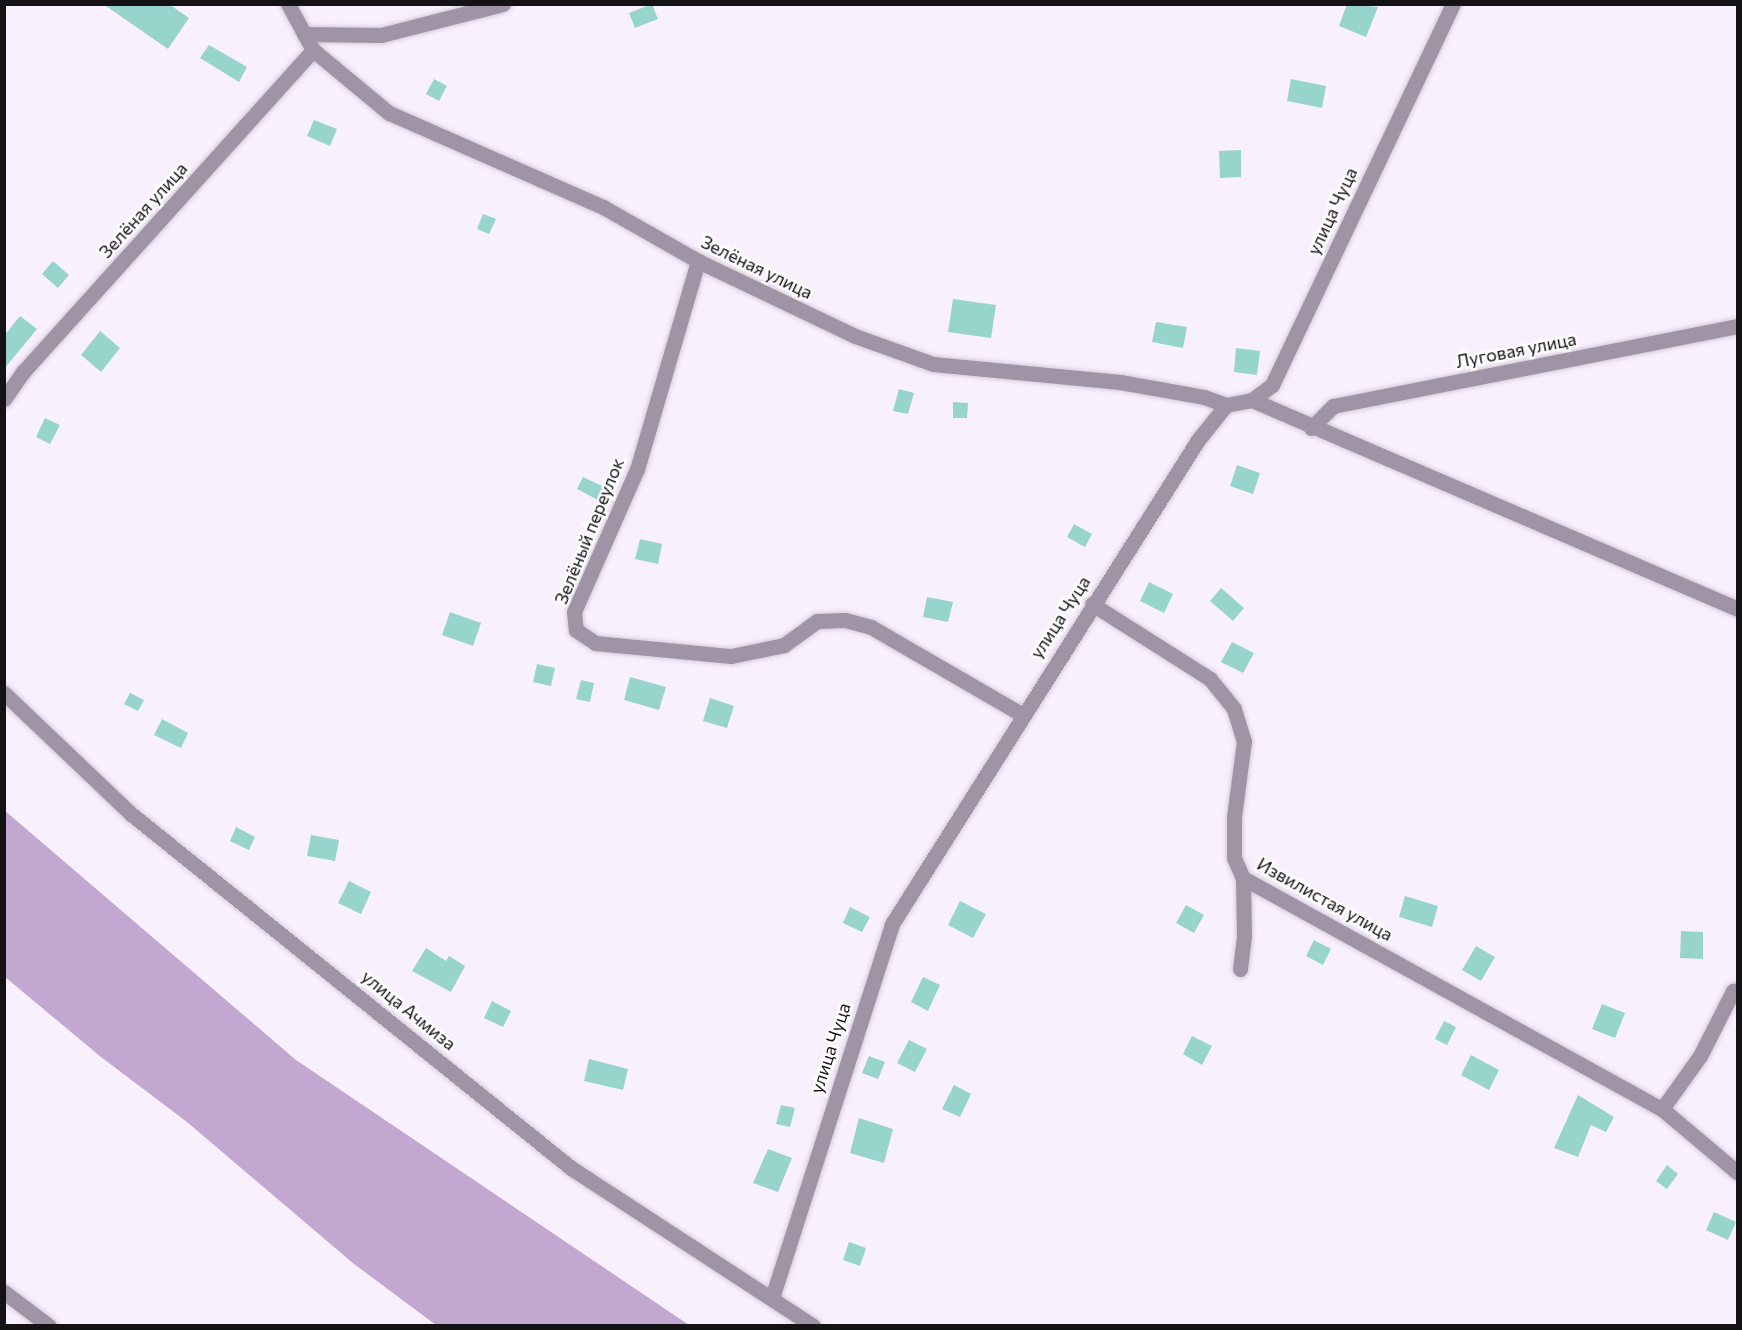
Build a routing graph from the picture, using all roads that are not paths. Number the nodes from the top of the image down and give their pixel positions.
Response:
1 (288, 4) edge
2 (503, 4) edge
3 (1453, 4) edge
4 (304, 34) junction
5 (313, 50) junction
6 (698, 261) junction
7 (1737, 326) edge
8 (4, 399) edge
9 (1252, 400) junction
10 (1226, 405) junction
11 (1311, 428) junction
12 (1092, 604) junction
13 (1737, 609) edge
14 (4, 693) edge
15 (1021, 714) junction
16 (1243, 878) junction
17 (1240, 969) dead end
18 (1737, 990) edge
19 (1662, 1109) junction
20 (1737, 1173) edge
21 (4, 1292) edge
22 (772, 1298) junction
23 (49, 1326) edge
24 (813, 1326) edge

1 - 4 street, Зелёная улица
2 - 4 street
3 - 9 street, улица Чуца
4 - 5 street, Зелёная улица
5 - 6 street, Зелёная улица
5 - 8 street, Зелёная улица
6 - 10 street, Зелёная улица
6 - 15 street, Зелёный переулок
7 - 11 street, Луговая улица
9 - 10 street, улица Чуца
9 - 11 street
10 - 12 street, улица Чуца
11 - 13 street
12 - 15 street, улица Чуца
12 - 16 street, Извилистая улица
14 - 22 street, улица Ачмиза
15 - 22 street, улица Чуца
16 - 17 street
16 - 19 street, Извилистая улица
18 - 19 street
19 - 20 street, Извилистая улица
21 - 23 street
22 - 24 street, улица Ачмиза

